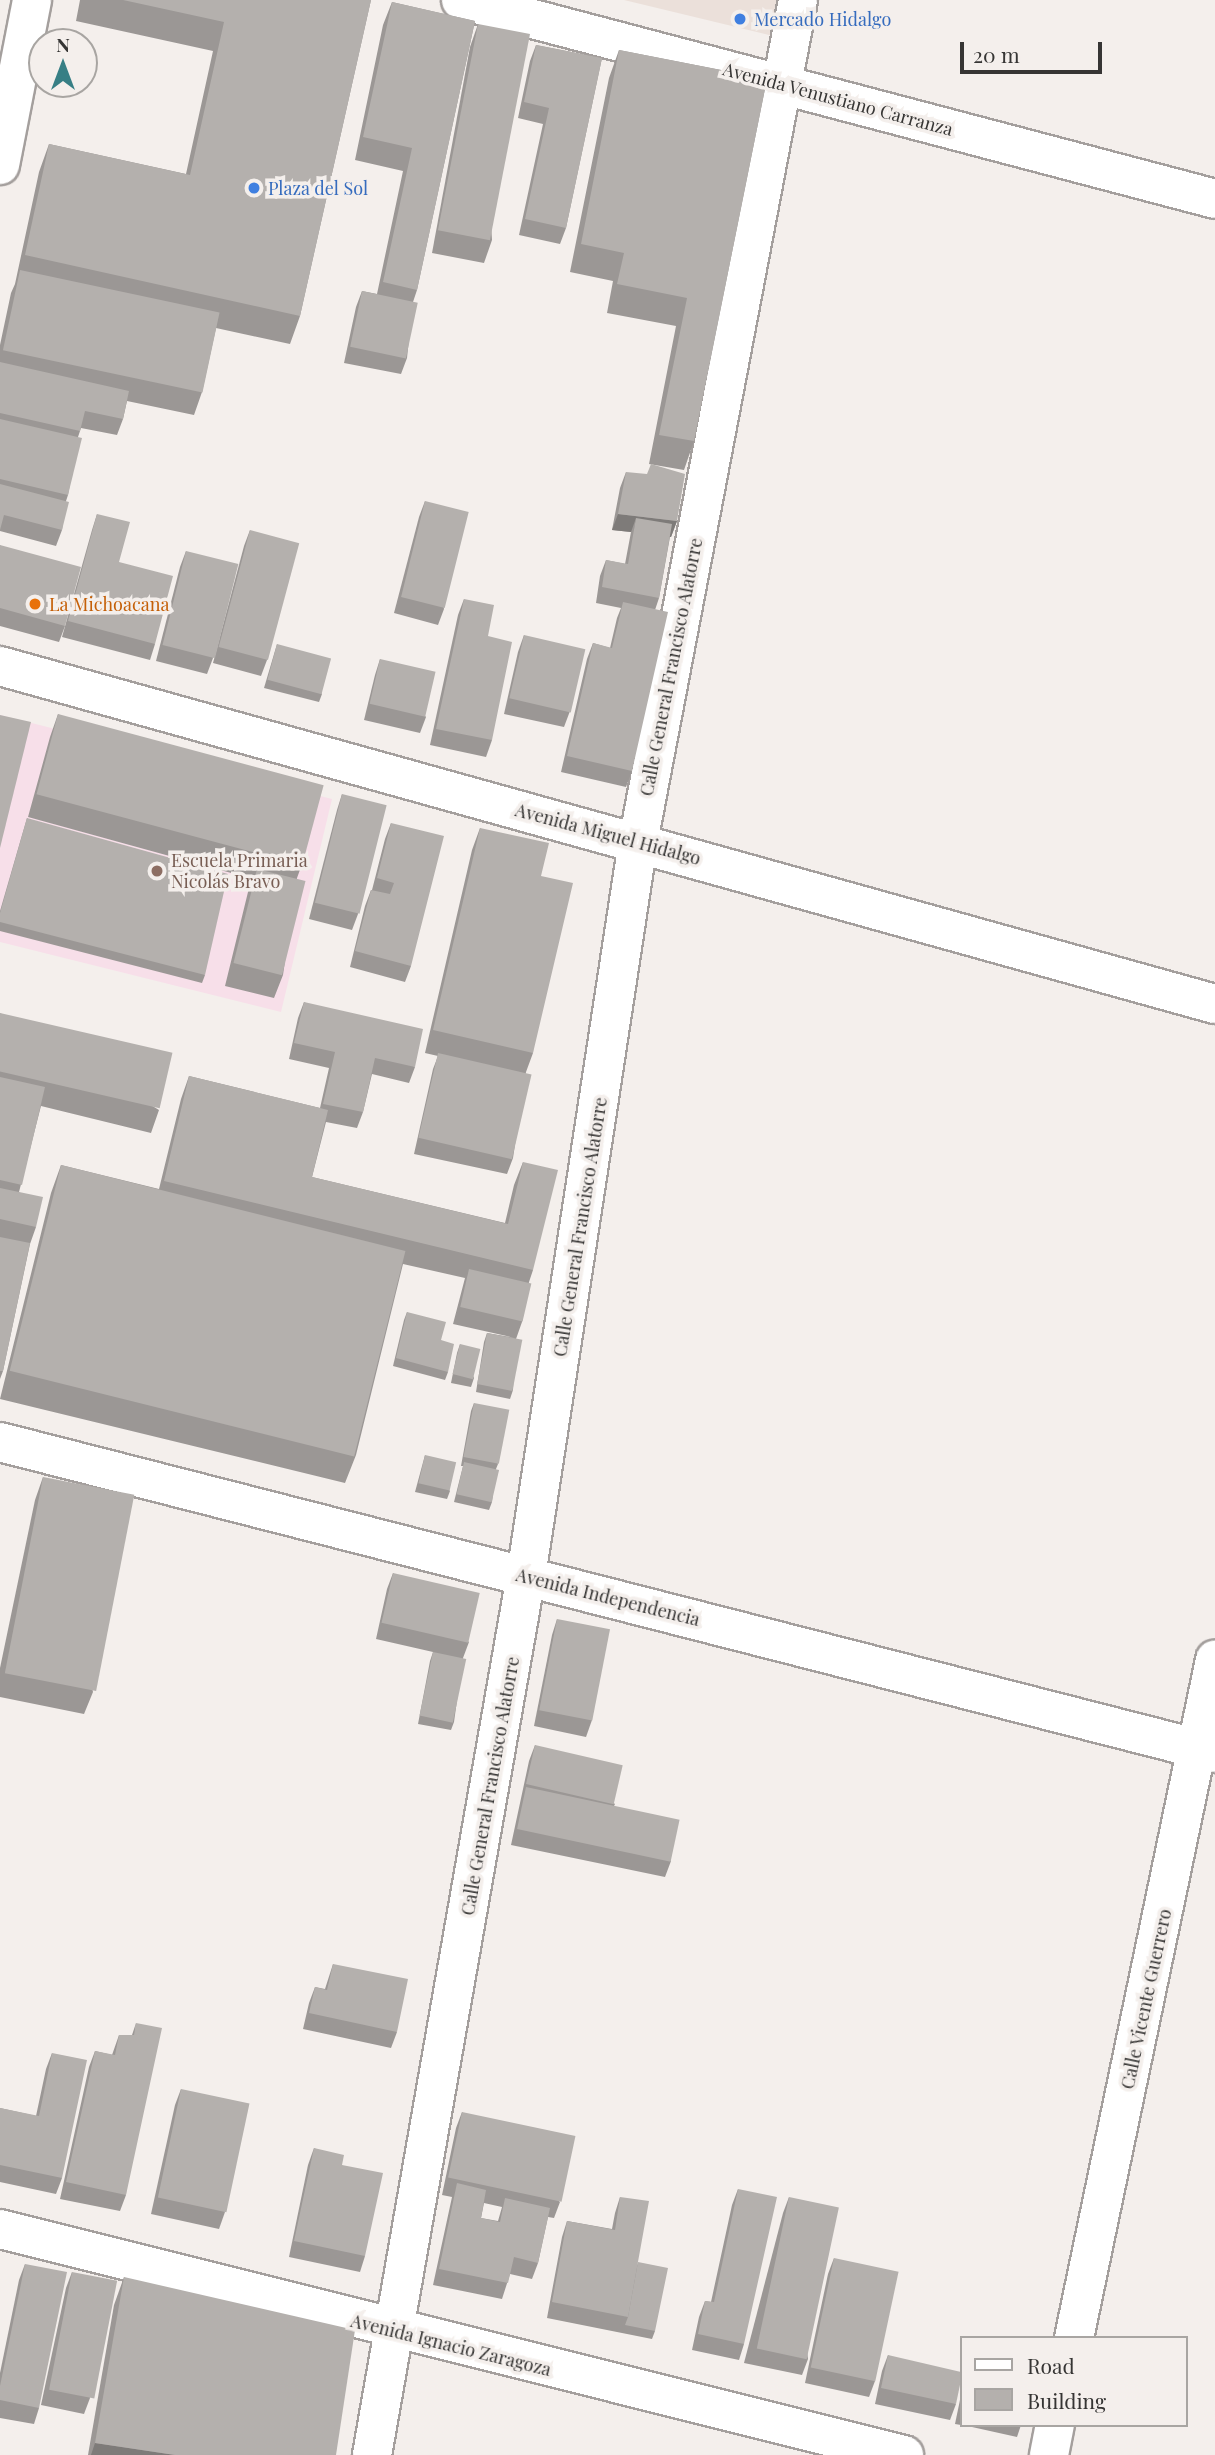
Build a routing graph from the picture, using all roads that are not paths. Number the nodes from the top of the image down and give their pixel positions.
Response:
1 (32, 0) edge
2 (461, 0) edge
3 (798, 0) edge
4 (782, 84) junction
5 (0, 165) edge
6 (1215, 199) edge
7 (0, 666) edge
8 (638, 842) junction
9 (1215, 1004) edge
10 (0, 1443) edge
11 (527, 1576) junction
12 (1215, 1660) edge
13 (1207, 1751) edge
14 (0, 2229) edge
15 (394, 2332) junction
16 (1074, 2336) edge
17 (1055, 2427) edge
18 (372, 2455) edge
19 (904, 2455) edge
20 (1049, 2455) edge

1 - 5 street
2 - 4 street, Avenida Venustiano Carranza
3 - 4 street, Calle General Francisco Alatorre
4 - 6 street, Avenida Venustiano Carranza
4 - 8 street, Calle General Francisco Alatorre
7 - 8 street, Avenida Miguel Hidalgo
8 - 9 street, Avenida Miguel Hidalgo
8 - 11 street, Calle General Francisco Alatorre
10 - 11 street, Avenida Independencia
11 - 13 street, Avenida Independencia
11 - 15 street, Calle General Francisco Alatorre
12 - 13 street, Calle Vicente Guerrero
13 - 16 street, Calle Vicente Guerrero
14 - 15 street, Avenida Ignacio Zaragoza
15 - 18 street, Calle General Francisco Alatorre
15 - 19 street, Avenida Ignacio Zaragoza
17 - 20 street

